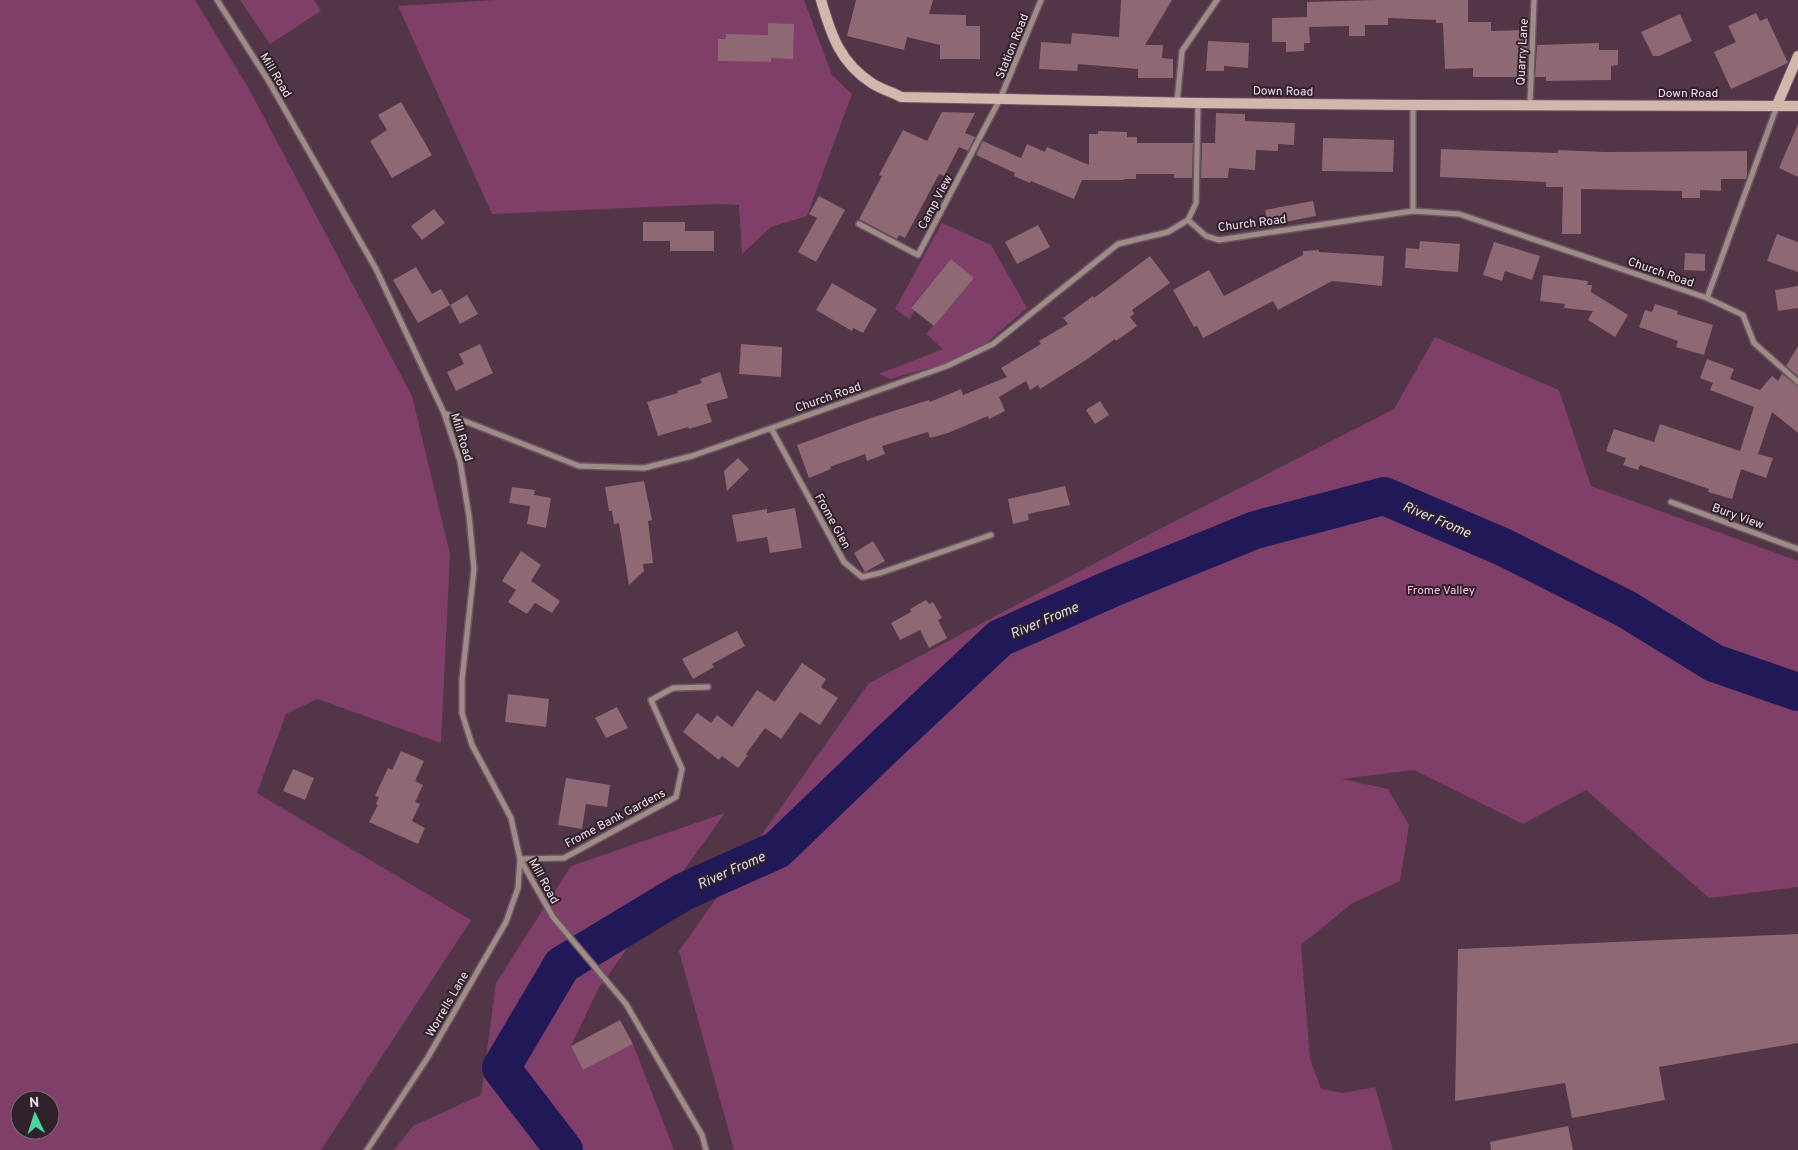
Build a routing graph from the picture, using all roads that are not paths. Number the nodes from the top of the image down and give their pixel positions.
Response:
1 (217, 0) edge
2 (821, 0) edge
3 (1041, 0) edge
4 (1217, 0) edge
5 (1534, 0) edge
6 (1798, 56) edge
7 (1000, 99) junction
8 (1176, 102) junction
9 (1198, 103) junction
10 (1413, 105) junction
11 (1777, 105) junction
12 (1530, 106) junction
13 (1798, 106) edge
14 (1413, 211) junction
15 (1188, 220) junction
16 (859, 224) dead end
17 (1707, 298) junction
18 (1798, 382) edge
19 (444, 413) junction
20 (771, 428) junction
21 (1671, 502) dead end
22 (991, 535) dead end
23 (1798, 549) edge
24 (708, 687) dead end
25 (520, 859) junction
26 (367, 1150) edge
27 (706, 1150) edge

1 - 19 street, Mill Road
2 - 7 street, Down Road
3 - 7 street, Station Road
4 - 8 street
5 - 12 street, Quarry Lane
6 - 11 street
7 - 8 street, Down Road
7 - 16 street, Camp View
8 - 9 street, Down Road
9 - 10 street, Down Road
9 - 15 street
10 - 12 street, Down Road
10 - 14 street
11 - 12 street, Down Road
11 - 13 street, Down Road
11 - 17 street, Church Road
14 - 15 street, Church Road
14 - 17 street, Church Road
15 - 20 street, Church Road
17 - 18 street
19 - 20 street, Church Road
19 - 25 street, Mill Road
20 - 22 street, Frome Glen
21 - 23 street, Bury View
24 - 25 street, Frome Bank Gardens
25 - 26 street, Worrells Lane
25 - 27 street, Mill Road

